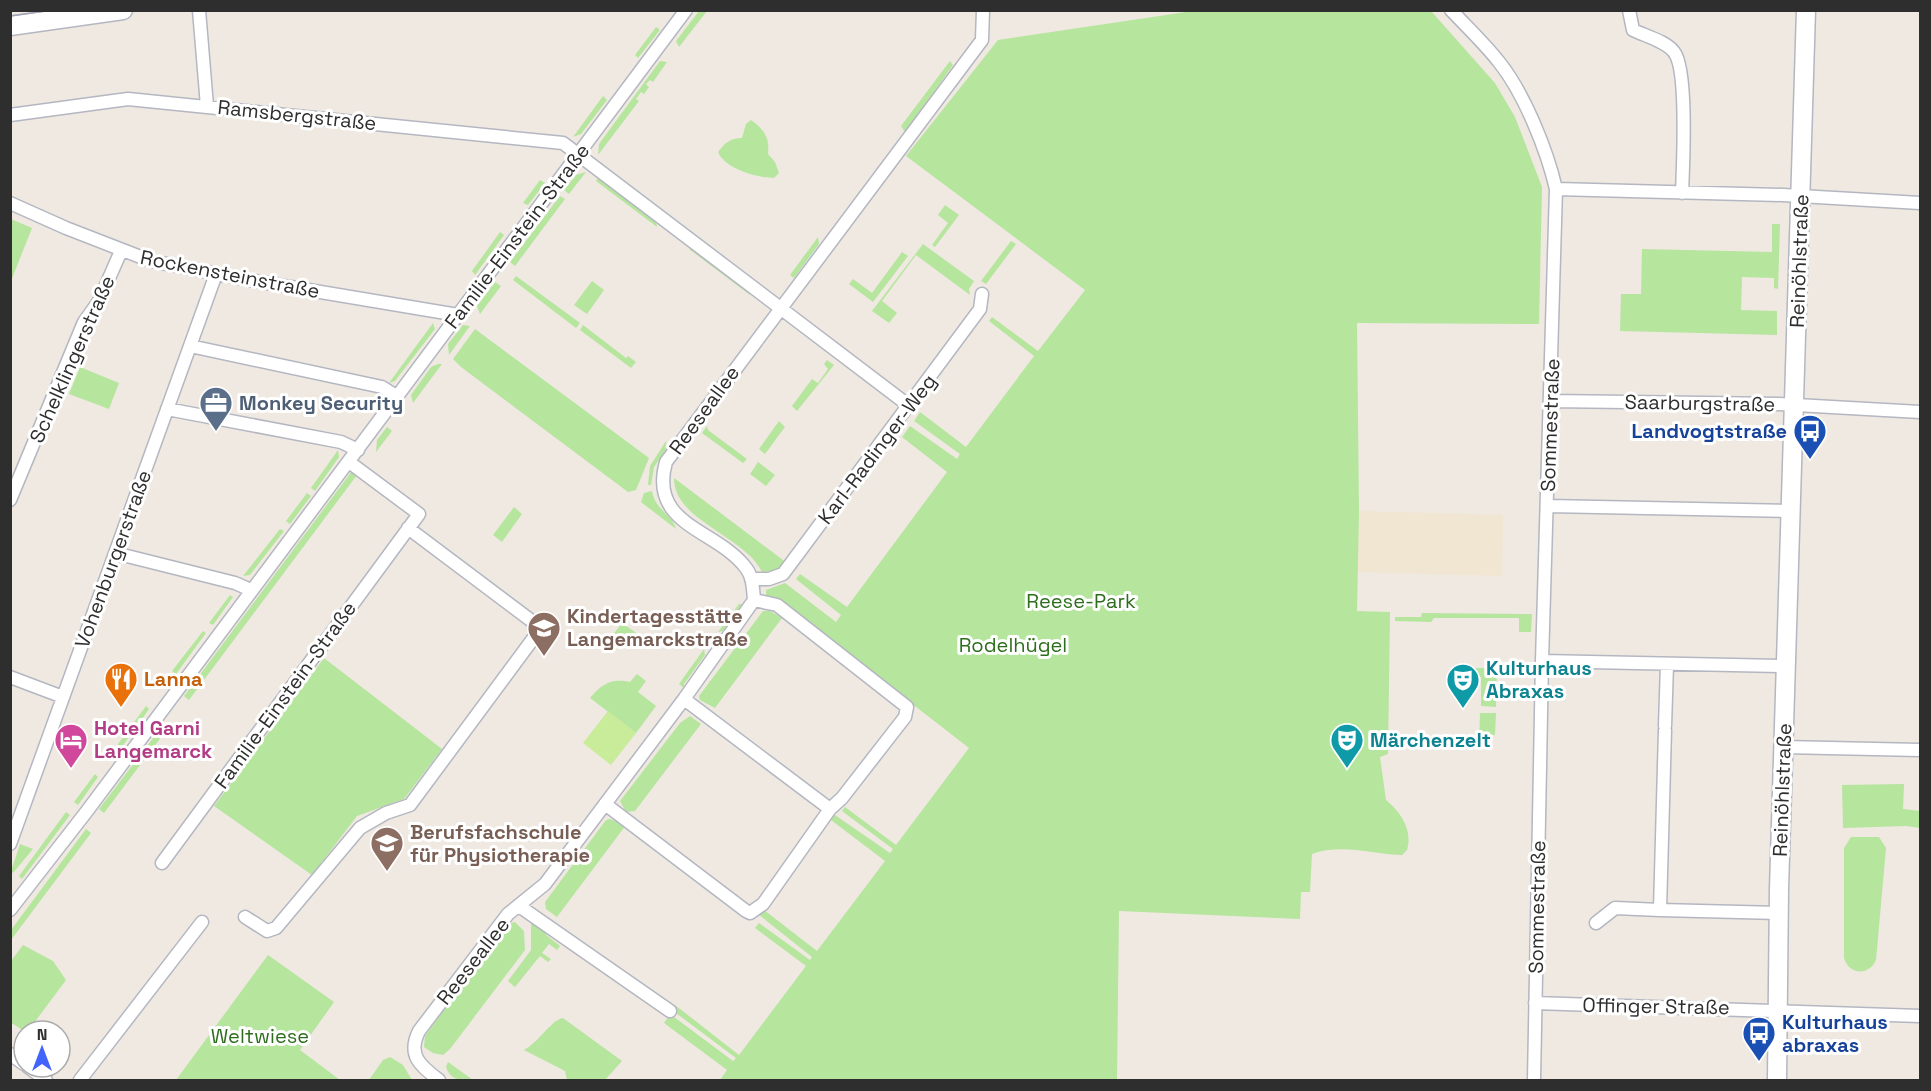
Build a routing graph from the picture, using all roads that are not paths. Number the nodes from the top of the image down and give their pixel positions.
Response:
1 (123, 10) edge
2 (199, 10) edge
3 (686, 10) edge
4 (983, 10) edge
5 (1451, 10) edge
6 (1629, 10) edge
7 (1806, 10) edge
8 (10, 26) edge
9 (207, 106) junction
10 (10, 115) edge
11 (580, 155) junction
12 (1556, 189) junction
13 (1682, 193) junction
14 (1801, 196) junction
15 (10, 202) edge
16 (1920, 203) edge
17 (121, 251) junction
18 (216, 274) junction
19 (982, 294) dead end
20 (780, 307) junction
21 (458, 315) junction
22 (190, 346) junction
23 (396, 396) junction
24 (1551, 401) junction
25 (908, 405) junction
26 (1794, 405) junction
27 (167, 409) junction
28 (1920, 412) edge
29 (358, 450) junction
30 (349, 462) junction
31 (10, 500) edge
32 (1548, 506) junction
33 (1791, 511) junction
34 (408, 528) junction
35 (115, 553) junction
36 (751, 579) junction
37 (251, 590) junction
38 (754, 600) junction
39 (1542, 661) junction
40 (1667, 664) junction
41 (1786, 666) junction
42 (10, 677) edge
43 (63, 697) junction
44 (684, 699) junction
45 (1783, 747) junction
46 (1920, 750) edge
47 (605, 804) junction
48 (830, 809) junction
49 (10, 844) edge
50 (162, 863) dead end
51 (519, 906) junction
52 (10, 910) edge
53 (1660, 910) junction
54 (1779, 913) junction
55 (245, 917) dead end
56 (202, 922) dead end
57 (1596, 923) dead end
58 (1536, 1003) junction
59 (670, 1011) dead end
60 (1777, 1011) junction
61 (1920, 1016) edge
62 (80, 1080) edge
63 (439, 1080) edge
64 (1534, 1080) edge
65 (1777, 1080) edge

1 - 8 street
2 - 9 street
3 - 11 street, Familie-Einstein-Straße
4 - 20 street, Reeseallee
5 - 12 street
6 - 13 street
7 - 14 street, Reinöhlstraße
9 - 10 street, Ramsbergstraße
9 - 11 street, Ramsbergstraße
11 - 20 street, Ramsbergstraße
11 - 21 street, Familie-Einstein-Straße
12 - 13 street
12 - 24 street, Sommestraße
13 - 14 street
14 - 16 street
14 - 26 street, Reinöhlstraße
15 - 17 street, Rockensteinstraße
17 - 18 street, Rockensteinstraße
17 - 31 street, Schelklingerstraße
18 - 21 street, Rockensteinstraße
18 - 22 street, Vohenburgerstraße
19 - 25 street, Karl-Radinger-Weg
20 - 25 street, Ramsbergstraße
20 - 36 street, Reeseallee
21 - 23 street, Familie-Einstein-Straße
22 - 23 street
22 - 27 street, Vohenburgerstraße
23 - 29 street, Familie-Einstein-Straße
24 - 26 street, Saarburgstraße
24 - 32 street, Sommestraße
25 - 36 street, Karl-Radinger-Weg
26 - 28 street, Saarburgstraße
26 - 33 street, Reinöhlstraße
27 - 29 street
27 - 35 street, Vohenburgerstraße
29 - 30 street, Familie-Einstein-Straße
30 - 34 street
30 - 37 street, Familie-Einstein-Straße
32 - 33 street
32 - 39 street, Sommestraße
33 - 41 street, Reinöhlstraße
34 - 50 street, Familie-Einstein-Straße
34 - 55 street
35 - 37 street
35 - 43 street, Vohenburgerstraße
36 - 38 street
37 - 52 street, Familie-Einstein-Straße
38 - 44 street, Reeseallee
38 - 48 street
39 - 40 street
39 - 58 street, Sommestraße
40 - 41 street
40 - 53 street
41 - 45 street, Reinöhlstraße
42 - 43 street
43 - 49 street, Vohenburgerstraße
44 - 47 street, Reeseallee
44 - 48 street
45 - 46 street
45 - 54 street, Reinöhlstraße
47 - 48 street
47 - 51 street, Reeseallee
51 - 59 street
51 - 63 street, Reeseallee
53 - 54 street
53 - 57 street
54 - 60 street, Reinöhlstraße
56 - 62 street
58 - 60 street, Offinger Straße
58 - 64 street, Sommestraße
60 - 61 street, Offinger Straße
60 - 65 street, Reinöhlstraße

